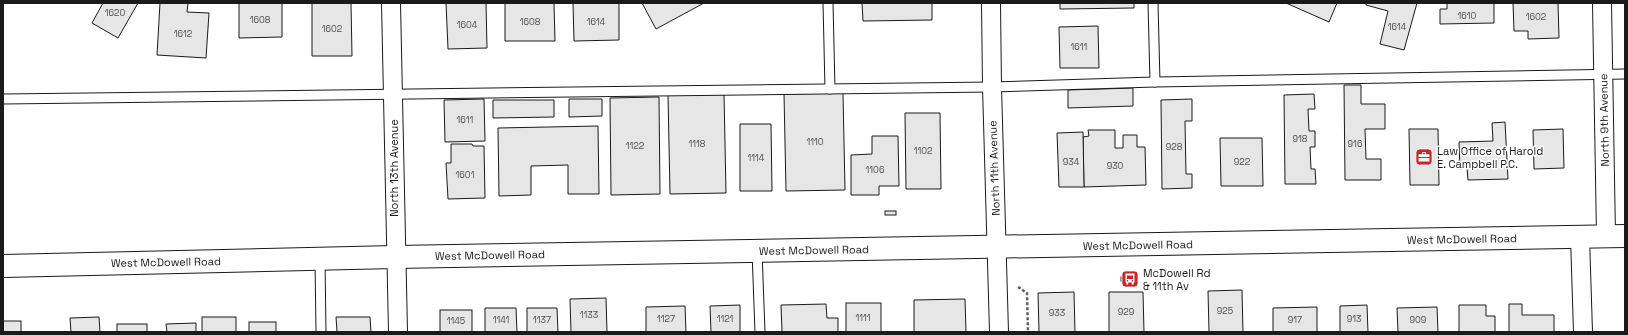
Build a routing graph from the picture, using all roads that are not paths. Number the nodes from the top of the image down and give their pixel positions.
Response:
1 (391, 3) edge
2 (828, 3) edge
3 (991, 3) edge
4 (1153, 3) edge
5 (1602, 3) edge
6 (1625, 74) edge
7 (1604, 75) junction
8 (1154, 82) junction
9 (992, 87) junction
10 (830, 89) junction
11 (394, 95) junction
12 (3, 99) edge
13 (1616, 236) edge
14 (1580, 237) junction
15 (997, 247) junction
16 (758, 251) junction
17 (395, 257) junction
18 (320, 259) junction
19 (3, 266) edge
20 (321, 332) edge
21 (398, 332) edge
22 (760, 332) edge
23 (998, 332) edge
24 (1583, 332) edge

1 - 11 street, North 13th Avenue
2 - 10 lane
3 - 9 street, North 11th Avenue
4 - 8 lane
5 - 7 street, North 9th Avenue
6 - 7 lane
7 - 8 lane
7 - 13 street, North 9th Avenue
8 - 9 lane
9 - 10 lane
9 - 15 street, North 11th Avenue
10 - 11 lane
11 - 12 lane
11 - 17 street, North 13th Avenue
13 - 14 main road, West McDowell Road
14 - 15 main road, West McDowell Road
14 - 24 street
15 - 16 main road, West McDowell Road
15 - 23 street, North 11th Avenue
16 - 17 main road, West McDowell Road
16 - 22 lane
17 - 18 main road, West McDowell Road
17 - 21 street, North 13th Avenue
18 - 19 main road, West McDowell Road
18 - 20 lane

